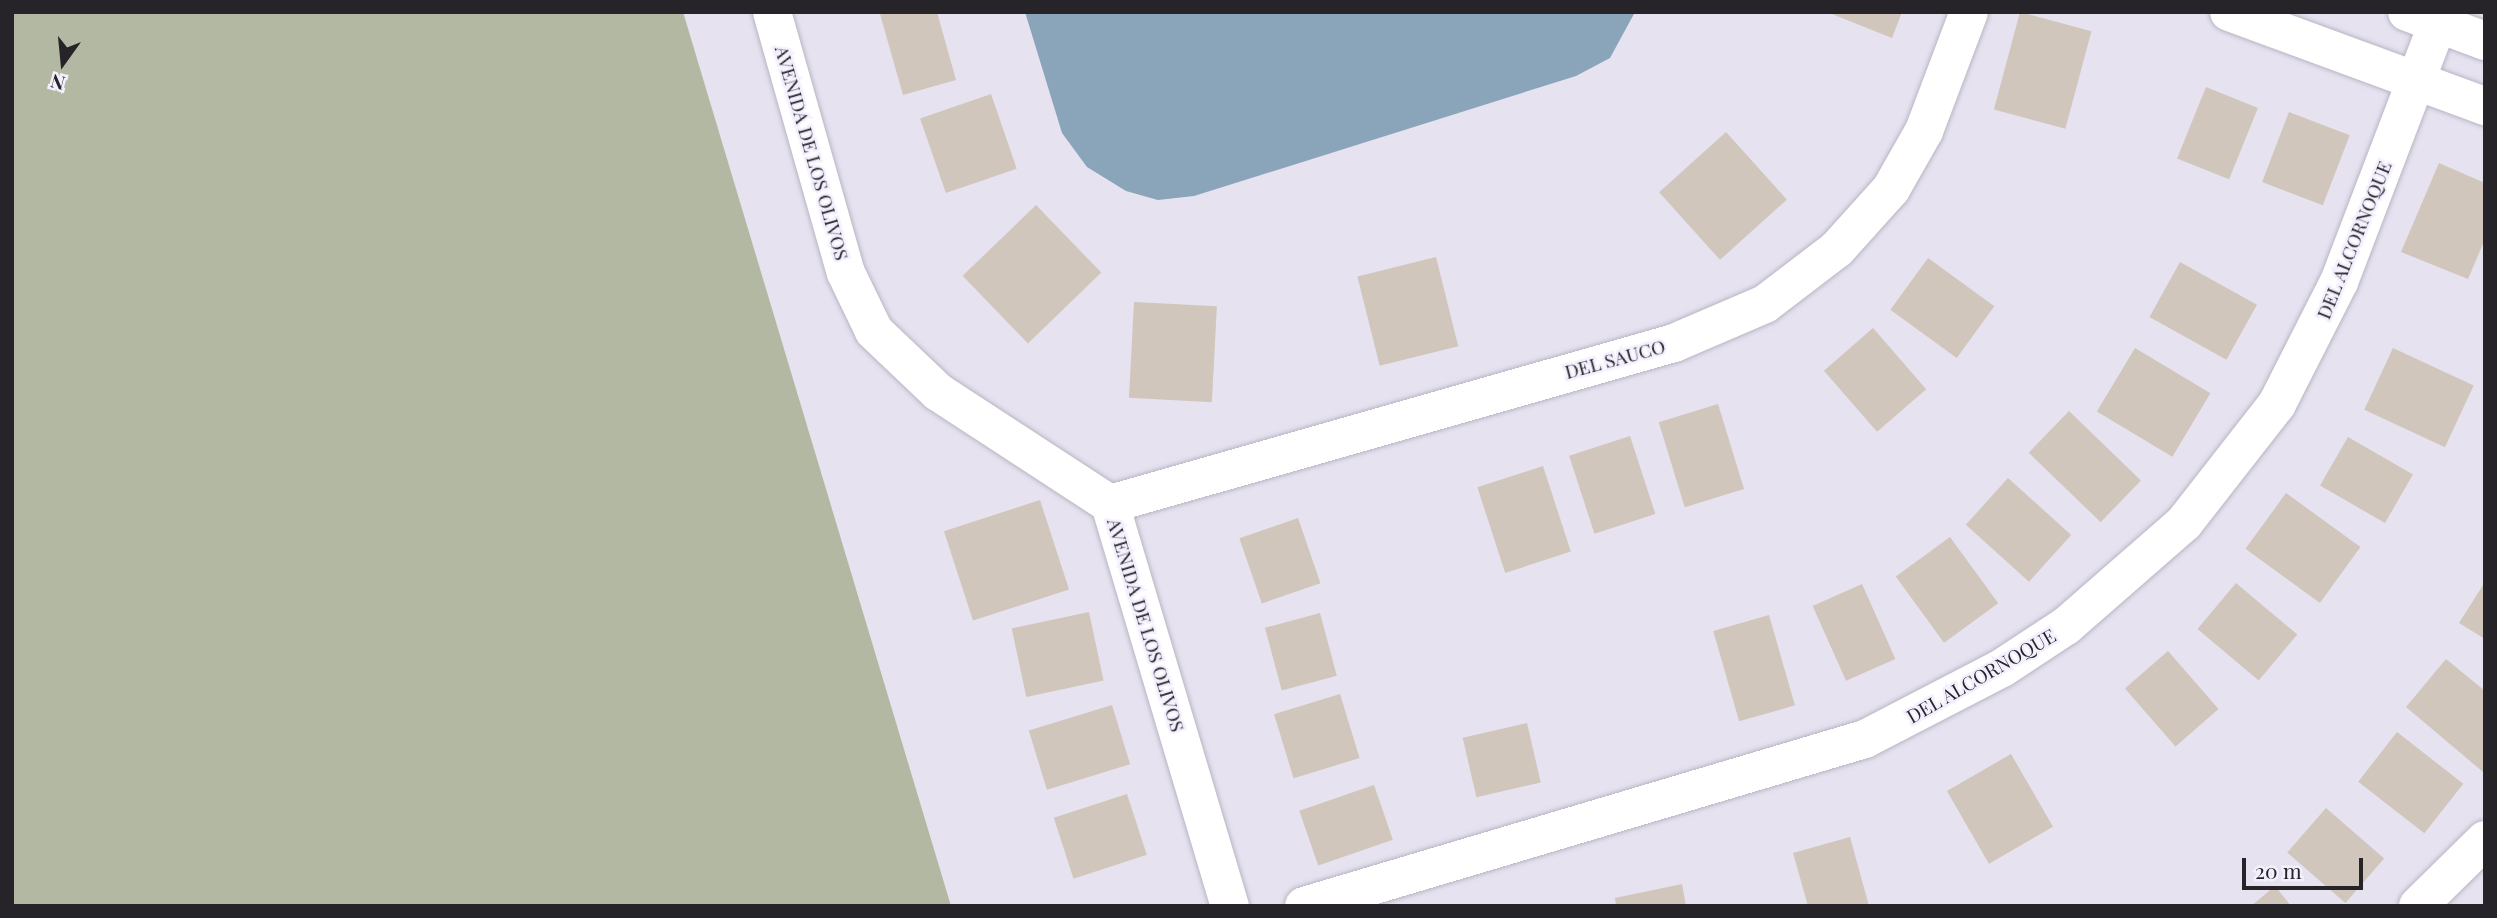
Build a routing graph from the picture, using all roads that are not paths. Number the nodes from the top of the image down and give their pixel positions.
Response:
1 (772, 12) edge
2 (1969, 12) edge
3 (2229, 12) edge
4 (2429, 16) edge
5 (2485, 41) edge
6 (2416, 80) junction
7 (2485, 107) edge
8 (1110, 504) junction
9 (2485, 840) edge
10 (1230, 906) edge
11 (1304, 906) edge
12 (2418, 906) edge

1 - 8 street, AVENIDA DE LOS OLIVOS
2 - 8 street, DEL SAUCO
3 - 6 street
4 - 5 street
4 - 6 street, DEL ALCORNOQUE
6 - 7 street
6 - 11 street, DEL ALCORNOQUE
8 - 10 street, AVENIDA DE LOS OLIVOS
9 - 12 street

